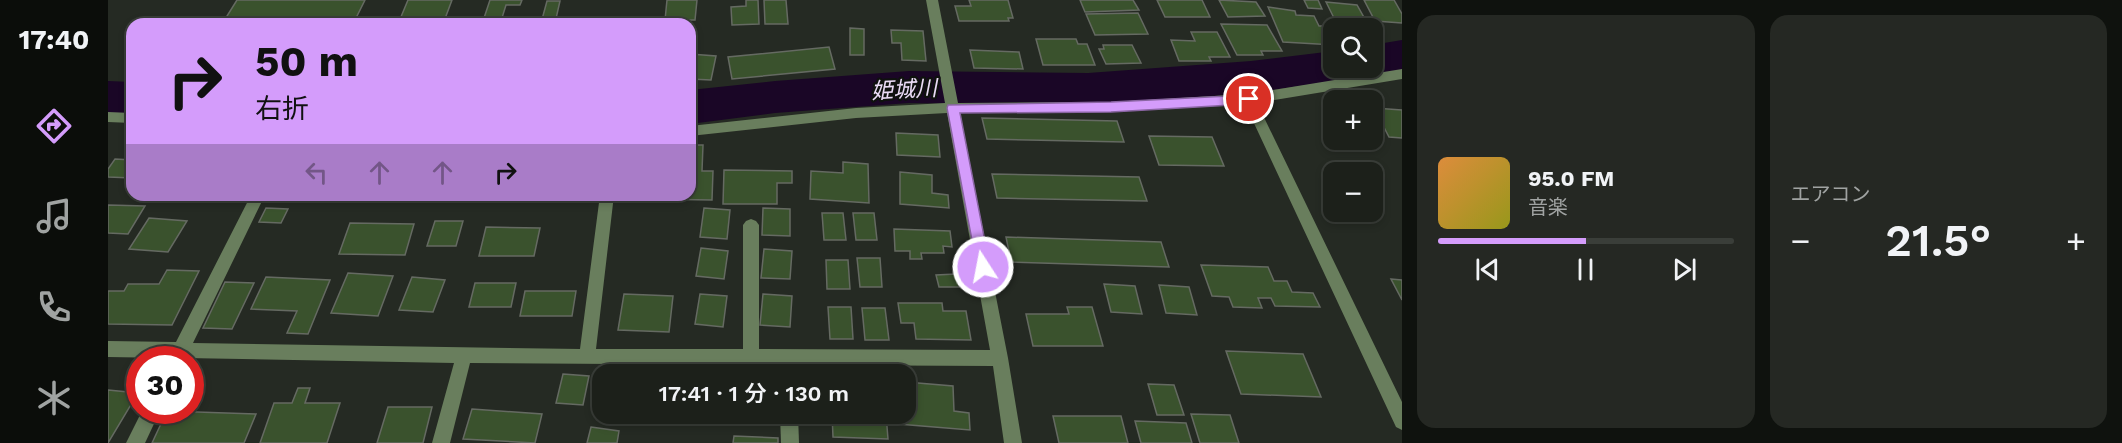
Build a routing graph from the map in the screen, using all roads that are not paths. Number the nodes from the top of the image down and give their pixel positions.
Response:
1 (932, 0) edge
2 (1402, 74) edge
3 (1249, 99) junction
4 (953, 108) junction
5 (108, 117) edge
6 (126, 118) edge
7 (696, 130) edge
8 (255, 201) edge
9 (606, 201) edge
10 (751, 225) dead end
11 (182, 346) edge
12 (108, 349) edge
13 (126, 351) edge
14 (204, 355) edge
15 (464, 355) junction
16 (587, 357) junction
17 (751, 357) junction
18 (787, 357) junction
19 (1000, 358) junction
20 (787, 364) edge
21 (1402, 421) edge
22 (144, 424) edge
23 (789, 424) edge
24 (135, 443) edge
25 (441, 443) edge
26 (790, 443) edge
27 (1013, 443) edge

1 - 4 street
2 - 3 street
3 - 4 street
3 - 21 street
4 - 7 street
4 - 19 street
5 - 6 street
8 - 11 street
9 - 16 street
10 - 17 street
12 - 13 street
14 - 15 street
15 - 16 street
15 - 25 street
16 - 17 street
17 - 18 street
18 - 19 street
18 - 20 street
19 - 27 street
22 - 24 street
23 - 26 street

